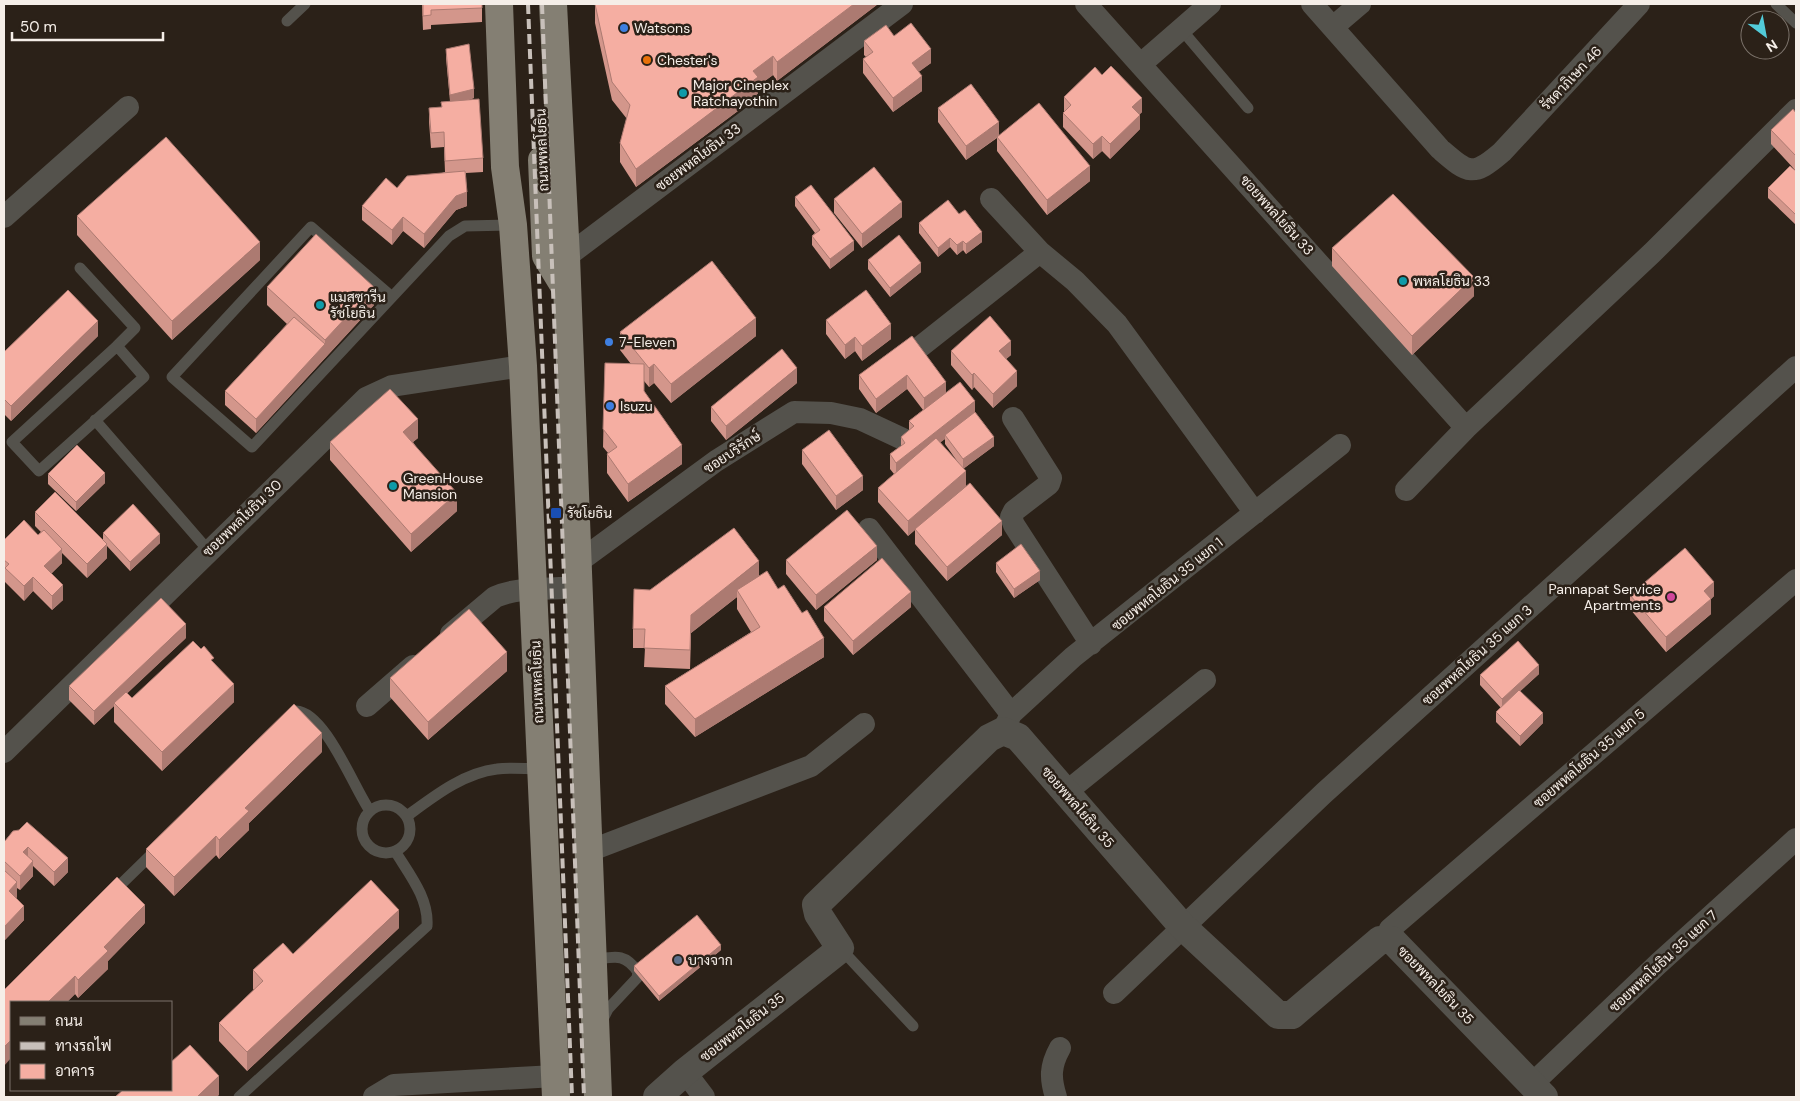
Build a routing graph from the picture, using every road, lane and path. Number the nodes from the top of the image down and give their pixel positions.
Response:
1 (305, 4) edge
2 (499, 4) edge
3 (513, 4) edge
4 (536, 4) edge
5 (553, 4) edge
6 (902, 4) edge
7 (1086, 4) edge
8 (1210, 4) edge
9 (1312, 4) edge
10 (1360, 4) edge
11 (1640, 4) edge
12 (1776, 4) edge
13 (287, 21) dead end
14 (1796, 23) edge
15 (1333, 27) junction
16 (1181, 29) junction
17 (526, 52) junction
18 (1141, 64) junction
19 (128, 107) dead end
20 (1248, 108) dead end
21 (1796, 110) edge
22 (991, 199) dead end
23 (4, 217) edge
24 (513, 224) junction
25 (1040, 252) junction
26 (566, 257) junction
27 (516, 266) junction
28 (80, 268) dead end
29 (567, 292) junction
30 (392, 298) junction
31 (117, 346) junction
32 (920, 347) edge
33 (523, 366) junction
34 (1796, 367) edge
35 (1013, 418) dead end
36 (96, 420) junction
37 (1466, 428) junction
38 (905, 440) edge
39 (1340, 446) dead end
40 (1406, 490) dead end
41 (1255, 513) junction
42 (869, 529) dead end
43 (208, 550) junction
44 (577, 575) junction
45 (1796, 580) edge
46 (533, 590) junction
47 (1091, 644) junction
48 (1205, 680) dead end
49 (367, 706) dead end
50 (1007, 722) junction
51 (864, 724) dead end
52 (282, 725) edge
53 (4, 752) edge
54 (540, 769) junction
55 (1065, 793) junction
56 (370, 811) junction
57 (407, 816) junction
58 (1796, 839) edge
59 (164, 842) edge
60 (395, 851) junction
61 (588, 852) junction
62 (108, 897) edge
63 (1182, 926) junction
64 (1386, 938) junction
65 (840, 948) junction
66 (593, 960) junction
67 (1114, 993) dead end
68 (913, 1026) dead end
69 (1060, 1048) dead end
70 (598, 1066) junction
71 (685, 1072) junction
72 (555, 1087) edge
73 (450, 1089) edge
74 (1538, 1091) edge
75 (239, 1097) edge
76 (374, 1097) edge
77 (598, 1097) edge
78 (657, 1097) edge
79 (704, 1097) edge
80 (1056, 1097) edge

1 - 13 lane
2 - 24 main road, ถนนพหลโยธิน
3 - 17 main road, ถนนพหลโยธิน
4 - 17 main road, ถนนพหลโยธิน
5 - 26 main road, ถนนพหลโยธิน
6 - 26 street, ซอยพหลโยธิน 33
7 - 18 street, ซอยพหลโยธิน 33
8 - 16 street
9 - 15 street, รัชดาภิเษก 46
10 - 15 street
11 - 15 street, รัชดาภิเษก 46
12 - 14 lane
16 - 18 street
16 - 20 lane
17 - 27 main road, ถนนพหลโยธิน
17 - 29 main road, ถนนพหลโยธิน
18 - 37 street, ซอยพหลโยธิน 33
19 - 23 street
21 - 37 street
22 - 25 street
24 - 27 main road, ถนนพหลโยธิน
24 - 30 lane
25 - 32 street
25 - 41 street
26 - 29 main road, ถนนพหลโยธิน
27 - 33 main road, ถนนพหลโยธิน
28 - 31 lane
29 - 44 main road, ถนนพหลโยธิน
30 - 30 lane
31 - 36 lane
31 - 36 lane
33 - 43 street, ซอยพหลโยธิน 30
33 - 46 main road, ถนนพหลโยธิน
34 - 63 street, ซอยพหลโยธิน 35 แยก 3
35 - 47 street
36 - 43 lane
37 - 40 street
38 - 44 street, ซอยบริรักษ์
39 - 41 street, ซอยพหลโยธิน 35 แยก 1
41 - 47 street, ซอยพหลโยธิน 35 แยก 1
42 - 50 street
43 - 53 street, ซอยพหลโยธิน 30
44 - 46 street
44 - 61 main road, ถนนพหลโยธิน
45 - 64 street, ซอยพหลโยธิน 35 แยก 5
46 - 49 street
46 - 54 main road, ถนนพหลโยธิน
47 - 50 street, ซอยพหลโยธิน 35 แยก 1
48 - 55 street
50 - 55 street, ซอยพหลโยธิน 35
50 - 65 street
51 - 61 street
52 - 56 lane
54 - 57 lane
54 - 72 main road, ถนนพหลโยธิน
55 - 63 street, ซอยพหลโยธิน 35
56 - 57 lane
56 - 60 lane
57 - 60 lane
58 - 74 street, ซอยพหลโยธิน 35 แยก 7
59 - 62 lane
60 - 75 lane
61 - 66 main road, ถนนพหลโยธิน
63 - 64 street, ซอยพหลโยธิน 35
63 - 67 street, ซอยพหลโยธิน 35 แยก 3
64 - 74 street, ซอยพหลโยธิน 35
65 - 68 lane
65 - 71 street, ซอยพหลโยธิน 35
66 - 70 main road, ถนนพหลโยธิน
66 - 70 lane
69 - 80 street
70 - 77 main road, ถนนพหลโยธิน
71 - 78 street, ซอยพหลโยธิน 35
71 - 79 street
72 - 73 street
73 - 76 street

